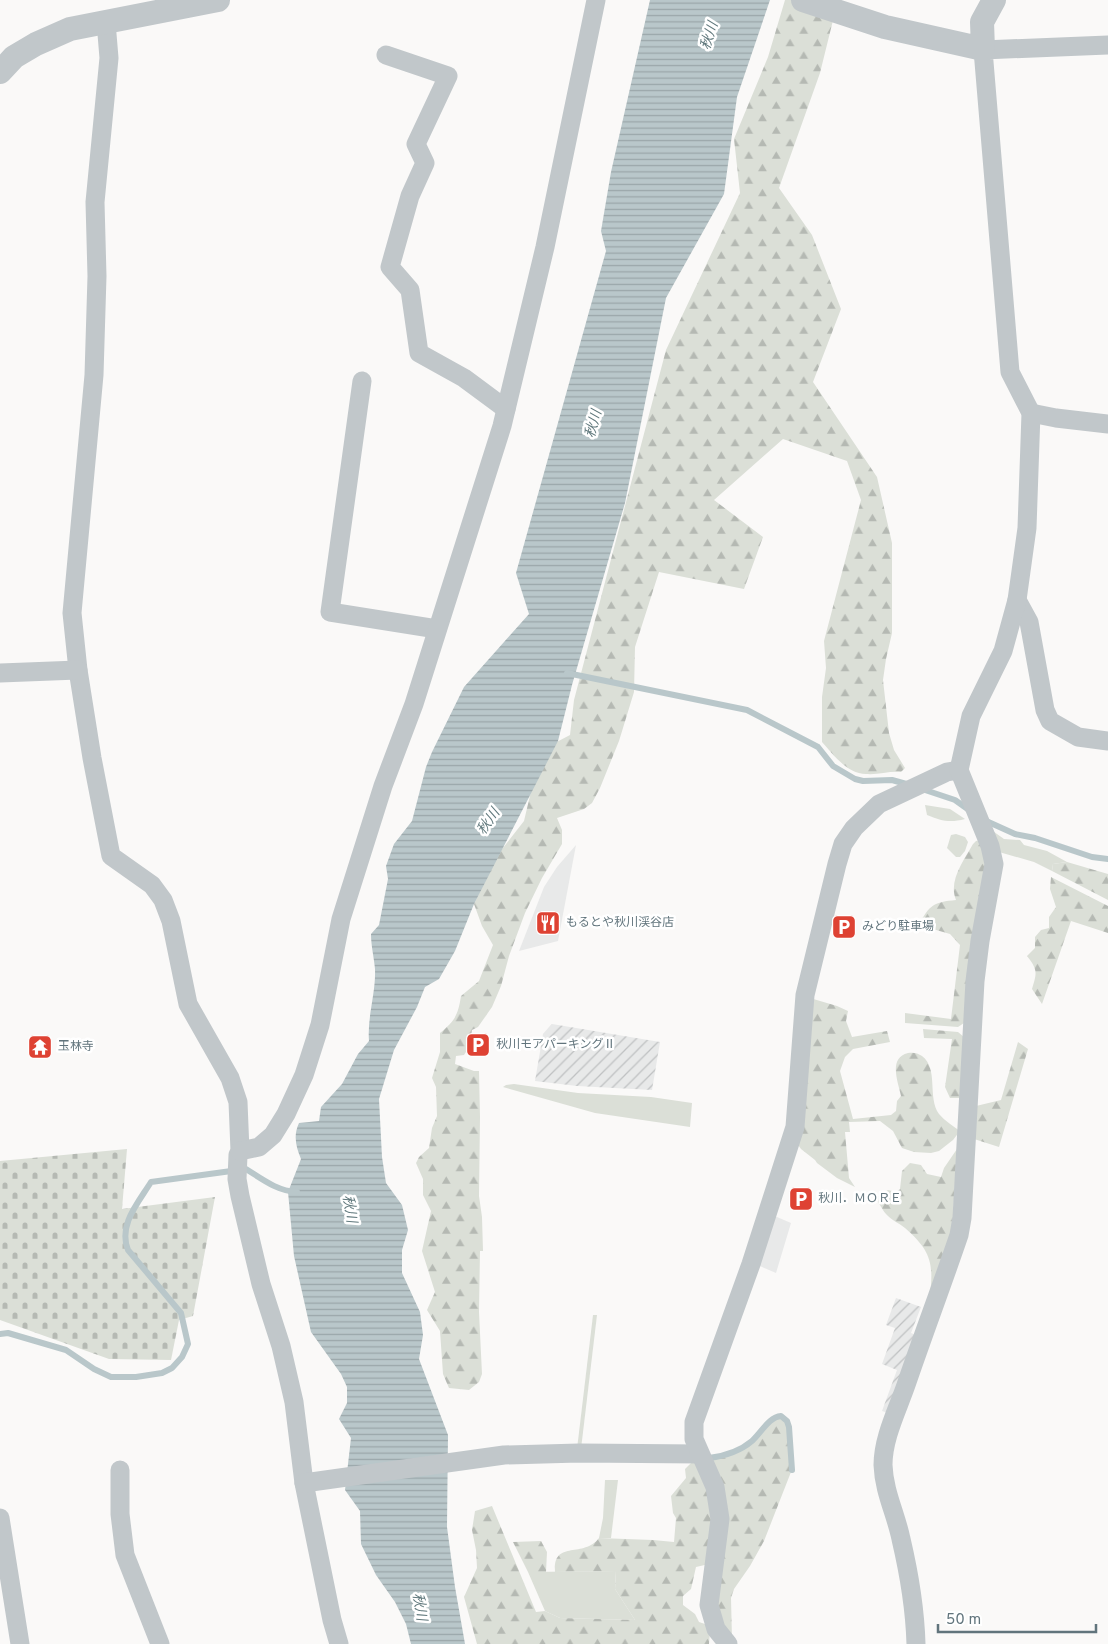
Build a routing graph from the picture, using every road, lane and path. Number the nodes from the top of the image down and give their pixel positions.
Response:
1 (218, 0) edge
2 (596, 0) edge
3 (803, 0) edge
4 (994, 0) edge
5 (106, 22) junction
6 (1108, 46) edge
7 (386, 54) dead end
8 (0, 72) edge
9 (362, 381) dead end
10 (506, 409) junction
11 (1031, 413) junction
12 (1108, 424) edge
13 (1017, 600) junction
14 (437, 629) junction
15 (78, 670) junction
16 (0, 673) edge
17 (1108, 741) edge
18 (959, 770) junction
19 (239, 1153) junction
20 (700, 1454) junction
21 (120, 1470) dead end
22 (310, 1482) junction
23 (0, 1518) edge
24 (20, 1644) edge
25 (160, 1644) edge
26 (339, 1644) edge
27 (728, 1644) edge
28 (916, 1644) edge

1 - 5 street
2 - 10 street
3 - 4 street
5 - 8 street
5 - 15 street
6 - 11 street
7 - 10 street
9 - 14 street
10 - 14 street
11 - 12 street
11 - 13 street
13 - 17 street
13 - 18 street
14 - 19 street
15 - 16 street
15 - 19 street
18 - 20 street
18 - 28 street
19 - 22 street
20 - 22 street
20 - 27 street
21 - 25 street
22 - 26 street
23 - 24 street

